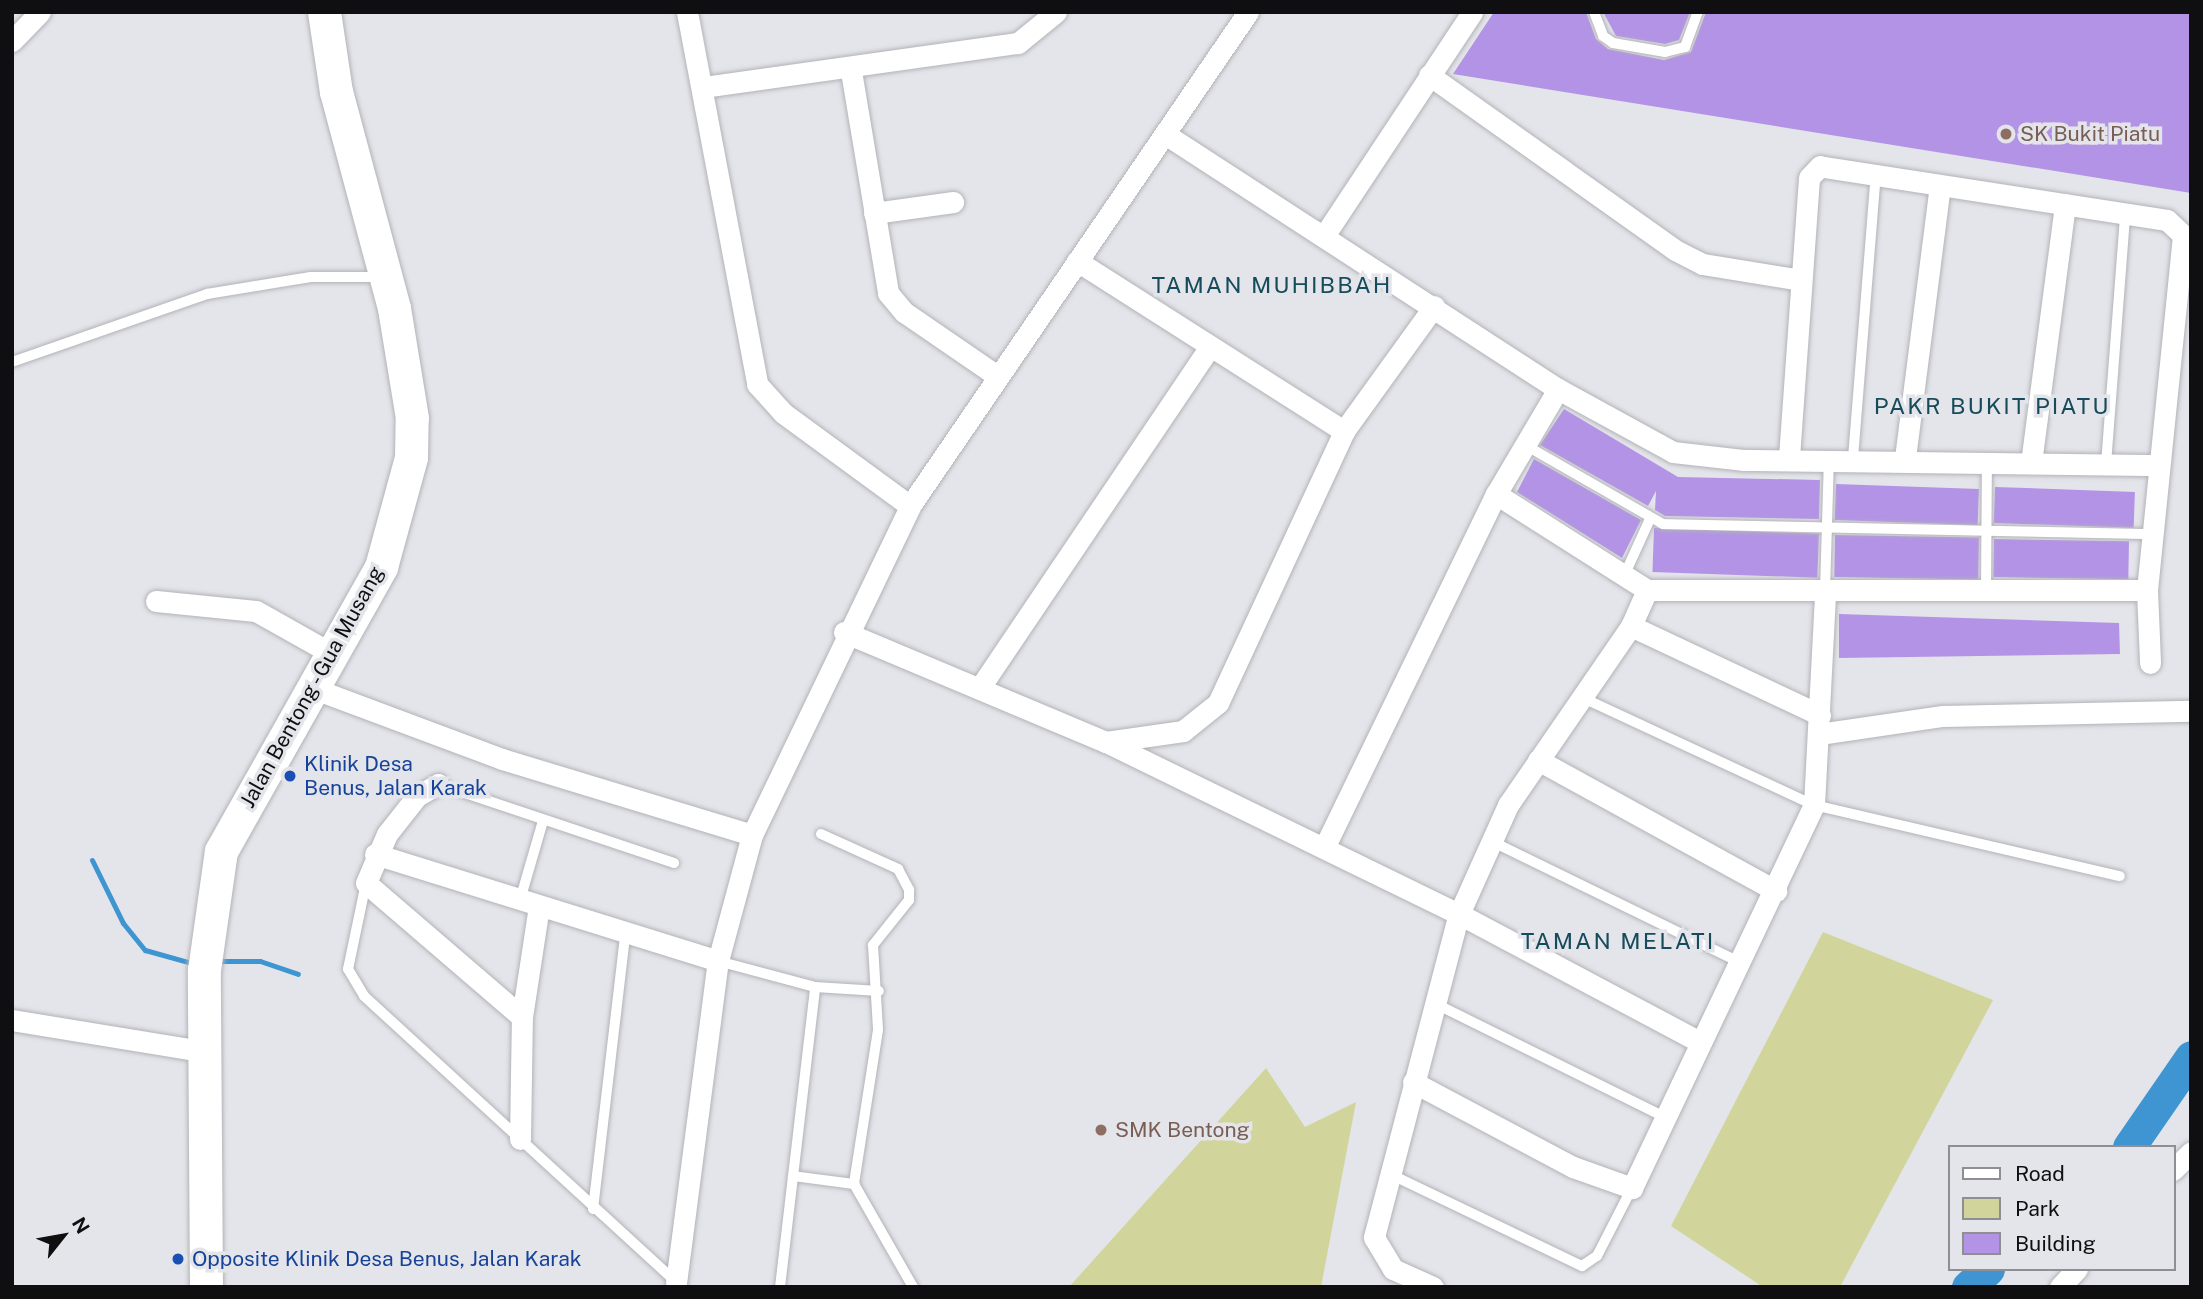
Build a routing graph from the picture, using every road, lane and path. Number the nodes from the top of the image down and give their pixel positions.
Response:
1 (40, 12) edge
2 (324, 12) edge
3 (687, 12) edge
4 (1056, 12) edge
5 (1248, 12) edge
6 (1472, 12) edge
7 (1594, 12) edge
8 (1698, 12) edge
9 (12, 41) edge
10 (851, 71) junction
11 (1429, 75) junction
12 (704, 88) junction
13 (1165, 134) junction
14 (1876, 172) junction
15 (1940, 186) junction
16 (953, 202) dead end
17 (2065, 204) junction
18 (874, 213) junction
19 (2126, 215) junction
20 (1324, 236) junction
21 (1077, 261) junction
22 (386, 278) junction
23 (1801, 280) junction
24 (1434, 306) junction
25 (1210, 346) junction
26 (12, 362) edge
27 (997, 376) junction
28 (1558, 389) junction
29 (1344, 432) junction
30 (1525, 444) junction
31 (1829, 458) junction
32 (1853, 458) junction
33 (1905, 458) junction
34 (1789, 459) junction
35 (1987, 463) junction
36 (2031, 463) junction
37 (2106, 464) junction
38 (2157, 465) junction
39 (1496, 494) junction
40 (910, 506) junction
41 (1650, 519) junction
42 (1827, 527) junction
43 (1987, 529) junction
44 (2152, 534) junction
45 (1624, 576) junction
46 (1647, 590) junction
47 (2147, 590) junction
48 (1986, 592) junction
49 (1825, 593) junction
50 (156, 601) dead end
51 (1631, 626) junction
52 (844, 632) junction
53 (334, 655) junction
54 (2150, 663) dead end
55 (981, 687) junction
56 (315, 689) junction
57 (1581, 697) junction
58 (2191, 711) edge
59 (1819, 724) junction
60 (1106, 742) junction
61 (1538, 760) junction
62 (438, 784) joint
63 (1814, 805) junction
64 (543, 821) junction
65 (821, 834) dead end
66 (752, 835) junction
67 (1493, 842) junction
68 (1324, 848) junction
69 (375, 854) junction
70 (674, 863) dead end
71 (2120, 876) dead end
72 (366, 883) junction
73 (1776, 891) junction
74 (529, 903) junction
75 (1459, 914) junction
76 (625, 934) junction
77 (718, 961) junction
78 (1739, 962) junction
79 (815, 987) junction
80 (879, 991) junction
81 (1436, 1004) junction
82 (522, 1017) junction
83 (12, 1020) edge
84 (1700, 1042) junction
85 (202, 1051) junction
86 (1413, 1082) junction
87 (1665, 1117) junction
88 (520, 1139) junction
89 (2191, 1152) edge
90 (2175, 1168) edge
91 (1392, 1175) junction
92 (793, 1177) junction
93 (854, 1184) junction
94 (1632, 1188) junction
95 (593, 1209) junction
96 (2075, 1271) edge
97 (680, 1285) edge
98 (206, 1287) edge
99 (780, 1287) edge
100 (913, 1287) edge
101 (1433, 1287) edge
102 (2060, 1287) edge

1 - 9 street
2 - 22 main road, Jalan Bentong - Gua Musang
3 - 12 street
4 - 10 street
5 - 13 street
6 - 11 street
7 - 8 lane
10 - 12 street
10 - 18 street
11 - 20 street
11 - 23 street
12 - 40 street
13 - 20 street
13 - 21 street
14 - 15 street
14 - 23 street
14 - 32 lane
15 - 17 street
15 - 33 street
16 - 18 street
17 - 19 street
17 - 36 street
18 - 27 street
19 - 37 lane
19 - 38 street
20 - 24 street
21 - 25 street
21 - 27 street
22 - 26 lane
22 - 53 main road, Jalan Bentong - Gua Musang
23 - 34 street
24 - 28 street
24 - 29 street
25 - 29 street
25 - 55 street
27 - 40 street
28 - 30 street
28 - 34 street
29 - 60 street
30 - 39 street
30 - 41 lane
31 - 32 street
31 - 34 street
31 - 42 lane
32 - 33 street
33 - 35 street
35 - 36 street
35 - 43 lane
36 - 37 street
37 - 38 street
38 - 44 street
39 - 45 street
39 - 68 street
40 - 52 street
41 - 42 lane
41 - 45 lane
42 - 43 lane
42 - 49 lane
43 - 44 lane
43 - 48 lane
44 - 47 street
45 - 46 street
46 - 49 street
46 - 51 street
47 - 48 street
47 - 54 street
48 - 49 street
49 - 59 street
50 - 53 street
51 - 57 street
51 - 59 street
52 - 55 street
52 - 66 street
53 - 56 main road, Jalan Bentong - Gua Musang
55 - 60 street
56 - 66 street
56 - 85 main road, Jalan Bentong - Gua Musang
57 - 61 street
57 - 63 lane
58 - 59 street
59 - 63 street
60 - 68 street
61 - 67 street
61 - 73 street
62 - 64 lane
62 - 69 street
63 - 71 lane
63 - 73 street
64 - 70 lane
64 - 74 lane
65 - 80 lane
66 - 77 street
67 - 75 street
67 - 78 lane
68 - 75 street
69 - 72 street
69 - 74 street
72 - 82 street
72 - 88 lane
73 - 78 street
74 - 76 street
74 - 82 street
75 - 81 street
75 - 84 street
76 - 77 street
76 - 95 lane
77 - 79 lane
77 - 97 street
78 - 84 street
79 - 80 lane
79 - 92 lane
80 - 93 lane
81 - 86 street
81 - 87 lane
82 - 88 street
83 - 85 street
84 - 87 street
85 - 98 main road, Jalan Bentong - Gua Musang
86 - 91 street
86 - 94 street
87 - 94 street
88 - 95 lane
89 - 90 street
91 - 94 lane
91 - 101 street
92 - 93 lane
92 - 99 lane
93 - 100 lane
95 - 97 lane
96 - 102 street

